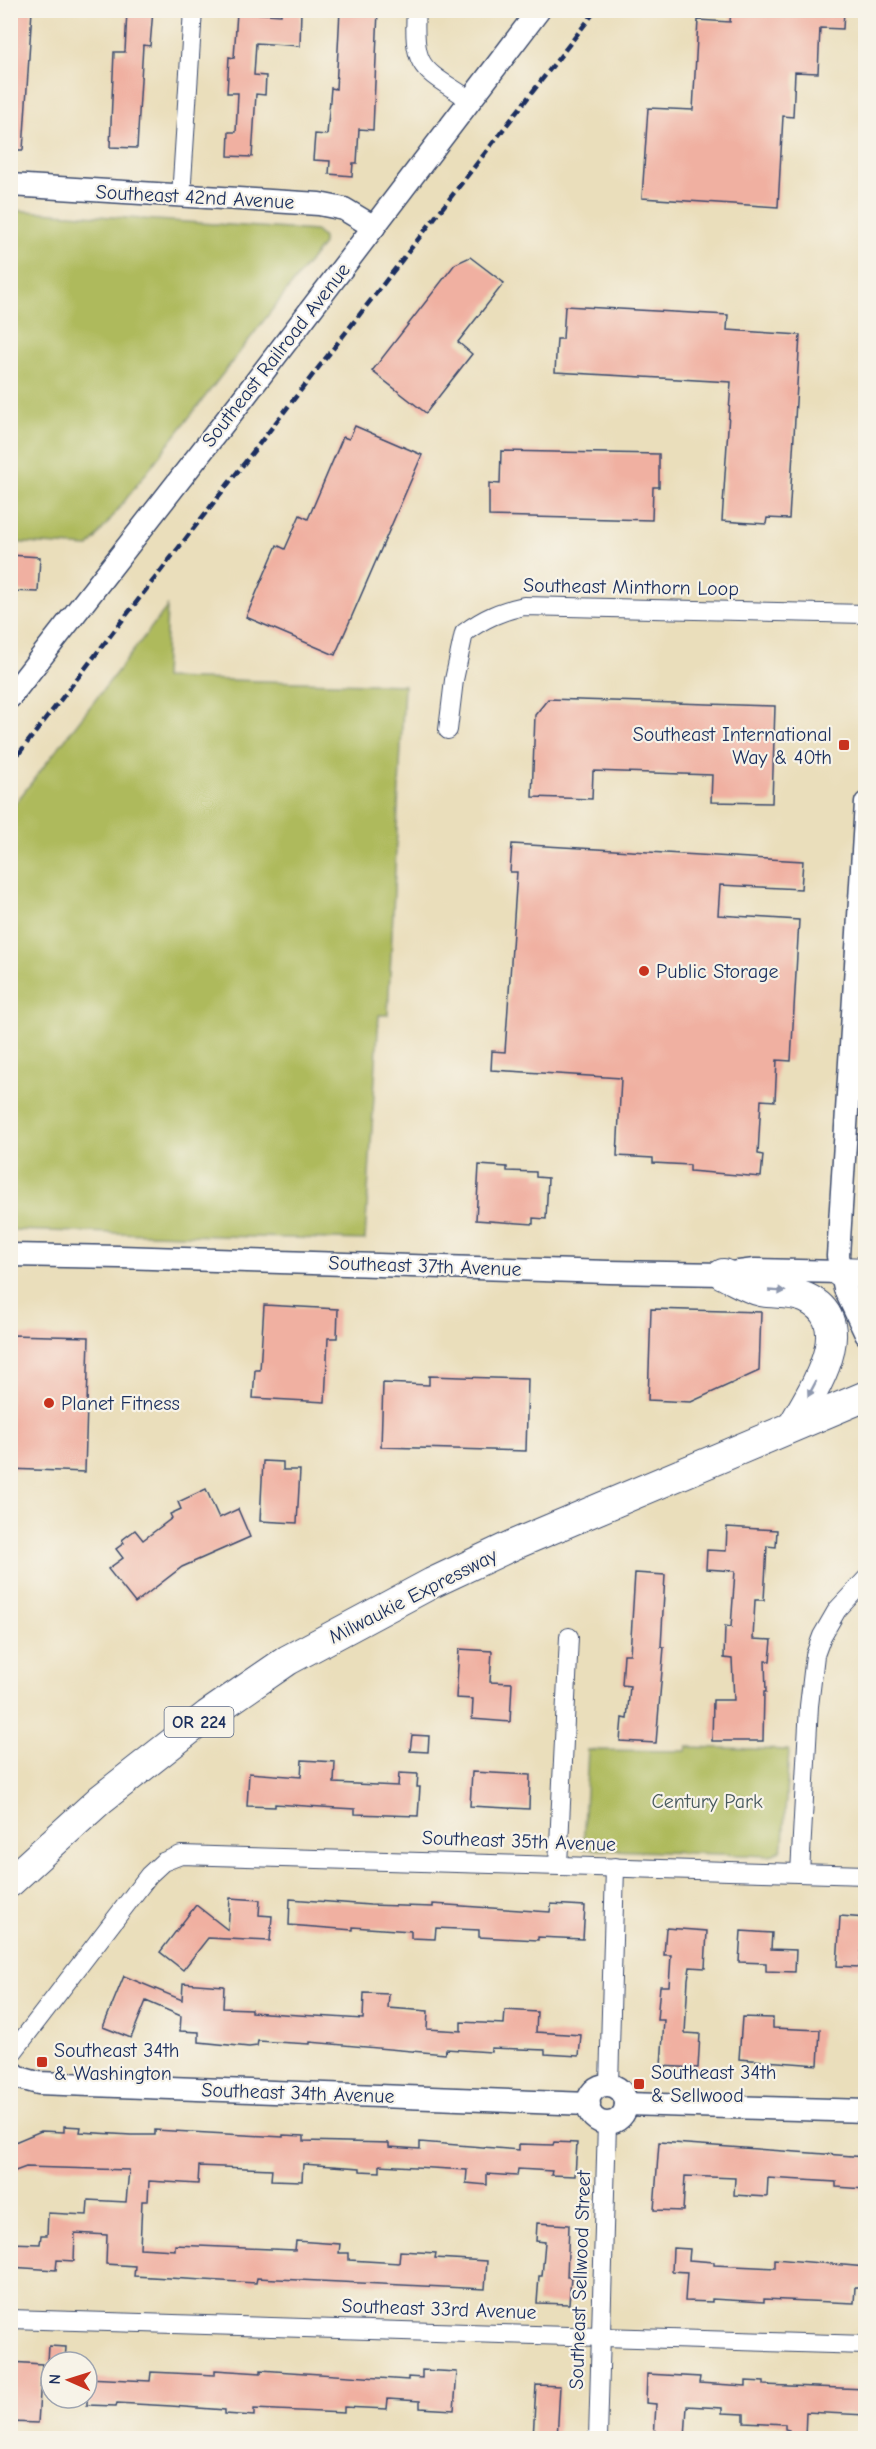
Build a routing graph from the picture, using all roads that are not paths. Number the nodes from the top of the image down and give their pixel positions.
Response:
1 (193, 10) edge
2 (416, 10) edge
3 (539, 10) edge
4 (470, 100) junction
5 (10, 185) edge
6 (181, 197) junction
7 (374, 227) junction
8 (866, 614) edge
9 (10, 697) edge
10 (448, 730) dead end
11 (866, 803) edge
12 (10, 1255) edge
13 (853, 1273) edge
14 (723, 1274) junction
15 (866, 1334) edge
16 (866, 1396) edge
17 (793, 1426) junction
18 (866, 1579) edge
19 (569, 1637) dead end
20 (558, 1864) junction
21 (615, 1867) junction
22 (800, 1873) junction
23 (866, 1875) edge
24 (10, 1882) edge
25 (10, 2056) edge
26 (10, 2070) edge
27 (609, 2085) junction
28 (589, 2104) junction
29 (626, 2104) junction
30 (866, 2111) edge
31 (607, 2123) junction
32 (10, 2319) edge
33 (600, 2337) junction
34 (866, 2344) edge
35 (598, 2439) edge

1 - 6 street
2 - 4 street
3 - 4 street, Southeast Railroad Avenue
4 - 7 street, Southeast Railroad Avenue
5 - 6 street, Southeast 42nd Avenue
6 - 7 street, Southeast 42nd Avenue
7 - 9 street, Southeast Railroad Avenue
8 - 10 street, Southeast Minthorn Loop
11 - 13 street
12 - 14 street, Southeast 37th Avenue
13 - 14 street, Southeast 37th Avenue
13 - 15 street
14 -> 17 highway
16 - 17 highway, Milwaukie Expressway / OR 224
17 - 24 highway, Milwaukie Expressway / OR 224
18 - 22 street
19 - 20 street
20 - 21 street, Southeast 35th Avenue
20 - 25 street, Southeast 35th Avenue
21 - 22 street, Southeast 35th Avenue
21 - 27 street
22 - 23 street, Southeast 35th Avenue
26 - 28 street, Southeast 34th Avenue
27 - 28 street
27 - 29 street
28 - 31 street
29 - 30 street
29 - 31 street
31 - 33 street, Southeast Sellwood Street
32 - 33 street, Southeast 33rd Avenue
33 - 34 street, Southeast 33rd Avenue
33 - 35 street, Southeast Sellwood Street

